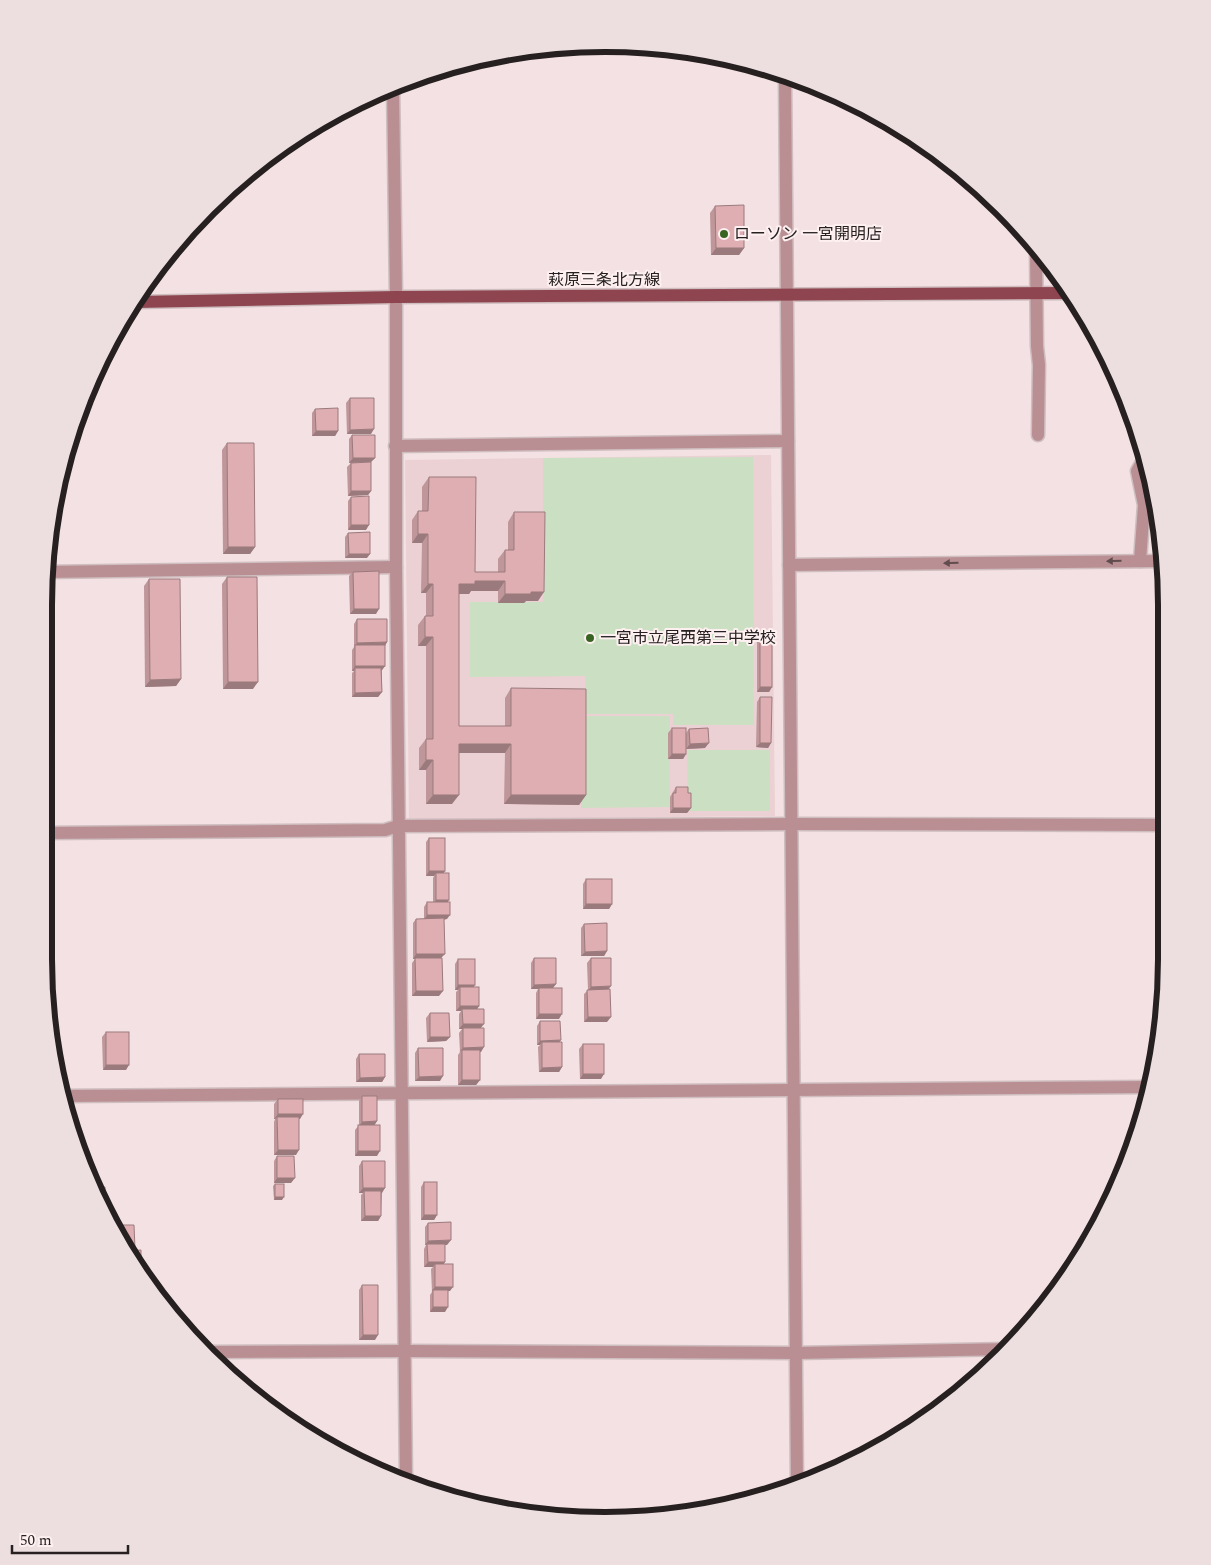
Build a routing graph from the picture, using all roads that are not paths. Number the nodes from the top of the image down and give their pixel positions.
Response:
1 (785, 83) edge
2 (393, 95) edge
3 (1036, 259) edge
4 (1036, 293) junction
5 (1061, 293) edge
6 (787, 294) junction
7 (396, 297) junction
8 (144, 302) edge
9 (1038, 435) dead end
10 (788, 441) junction
11 (395, 446) junction
12 (1141, 465) edge
13 (1140, 561) junction
14 (1156, 561) edge
15 (789, 565) junction
16 (396, 567) junction
17 (54, 572) edge
18 (792, 824) junction
19 (1158, 825) edge
20 (398, 826) junction
21 (52, 833) edge
22 (1144, 1087) edge
23 (794, 1089) junction
24 (402, 1093) junction
25 (69, 1096) edge
26 (999, 1349) edge
27 (405, 1351) junction
28 (215, 1352) edge
29 (796, 1354) junction
30 (406, 1475) edge
31 (798, 1477) edge

1 - 6 street
2 - 7 street
3 - 4 street
4 - 5 main road, 萩原三条北方線
4 - 6 main road, 萩原三条北方線
4 - 9 street
6 - 7 main road, 萩原三条北方線
6 - 10 street
7 - 8 main road, 萩原三条北方線
7 - 11 street
10 - 11 street
10 - 15 street
11 - 16 street
12 - 13 street
13 - 14 street
13 -> 15 street
15 - 18 street
16 - 17 street
16 - 20 street
18 - 19 street
18 - 20 street
18 - 23 street
20 - 21 street
20 - 24 street
22 - 23 street
23 - 24 street
23 - 29 street
24 - 25 street
24 - 27 street
26 - 29 street
27 - 28 street
27 - 29 street
27 - 30 street
29 - 31 street

